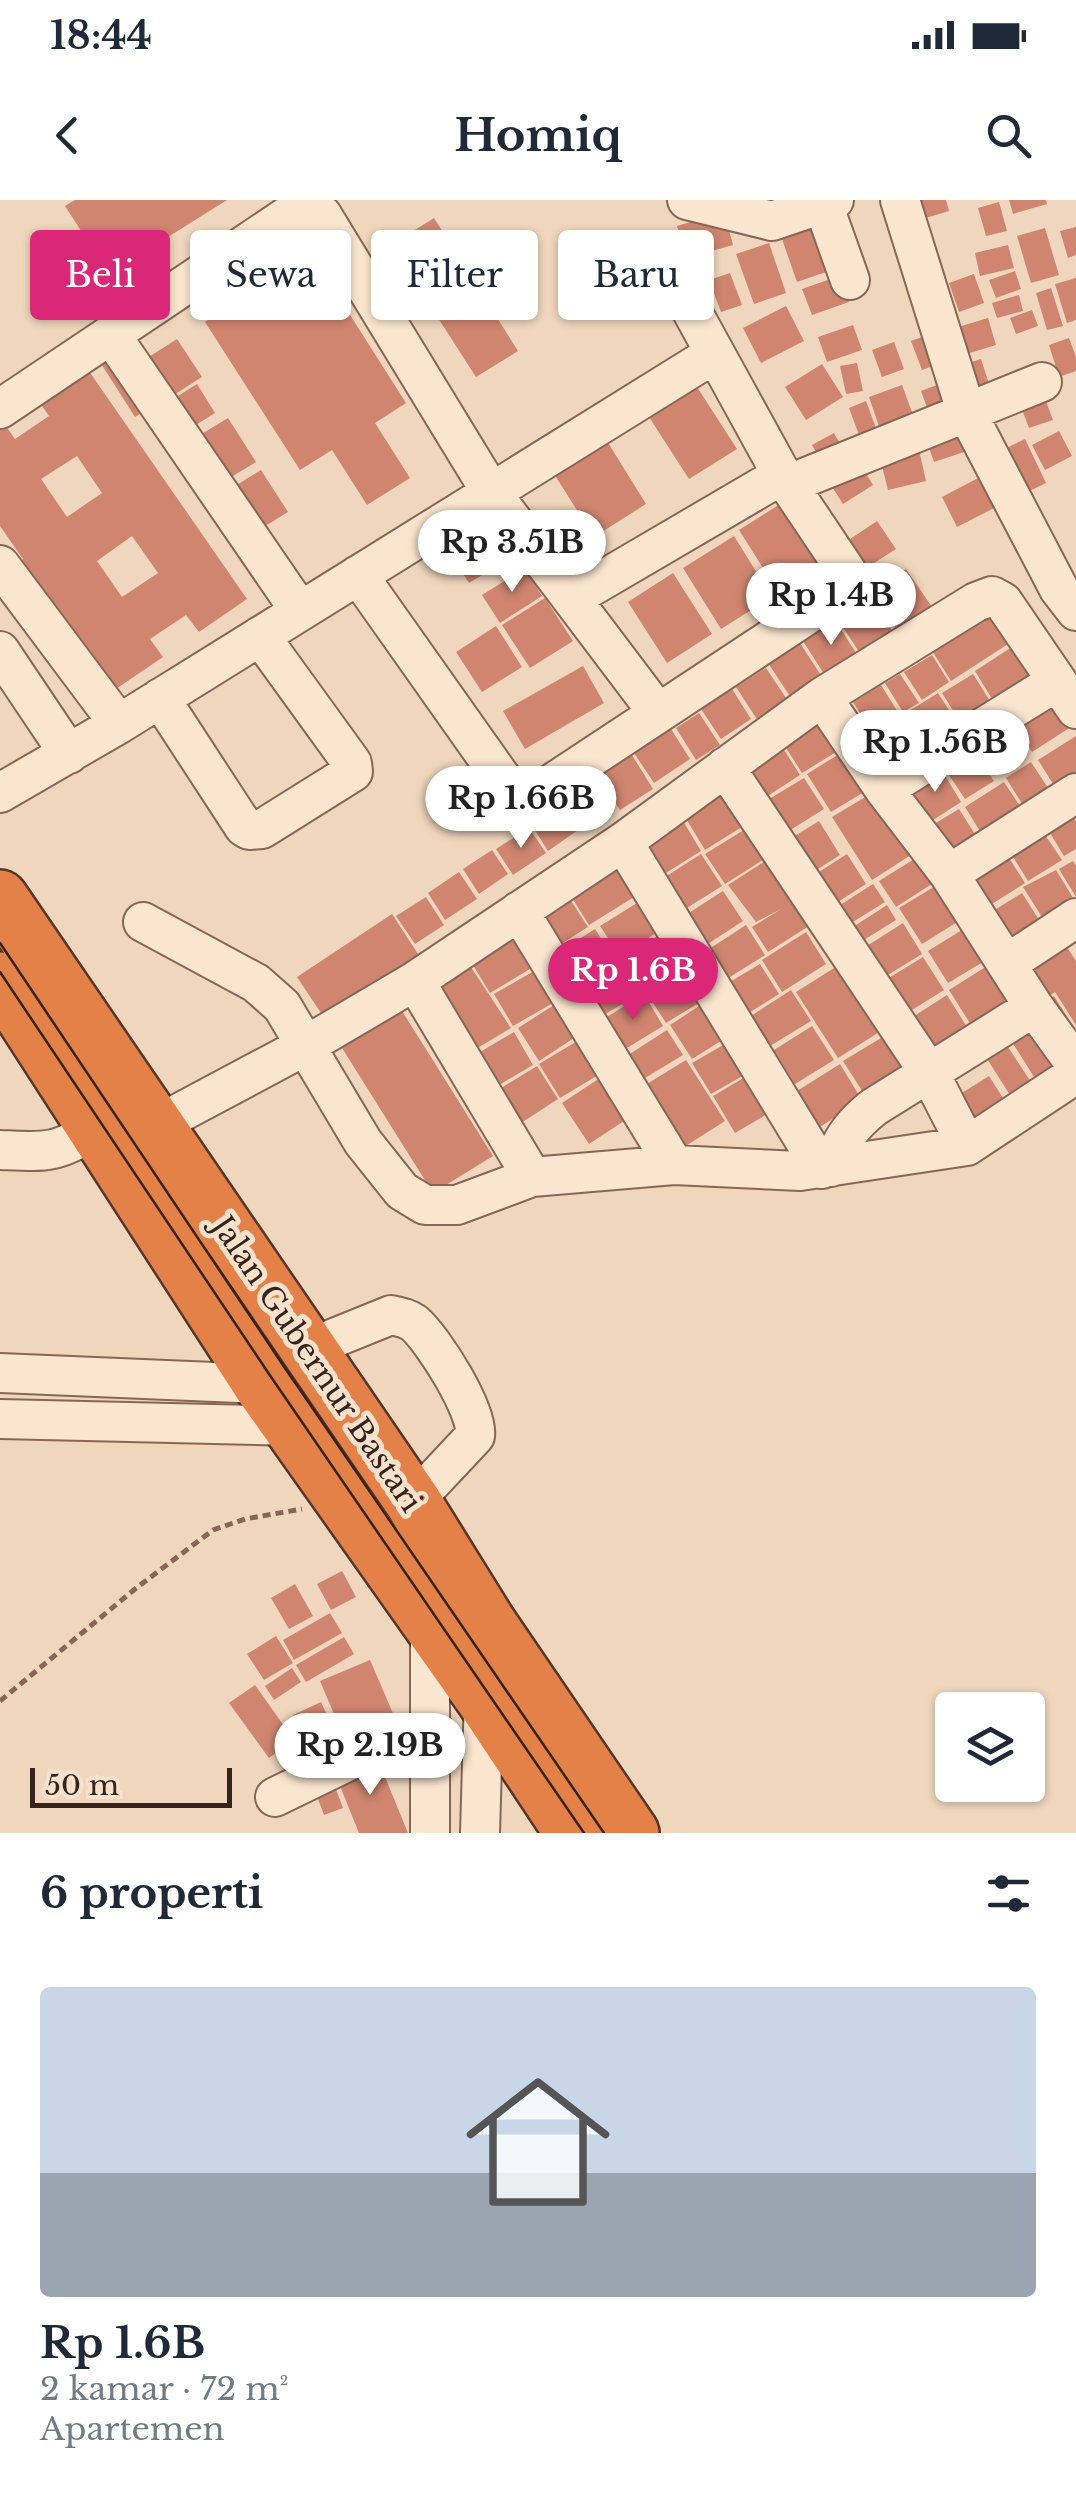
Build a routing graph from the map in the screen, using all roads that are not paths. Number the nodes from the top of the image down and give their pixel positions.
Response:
1 (687, 200) edge
2 (900, 200) edge
3 (828, 202) edge
4 (850, 280) dead end
5 (697, 320) edge
6 (112, 335) junction
7 (714, 354) junction
8 (1042, 382) dead end
9 (0, 409) edge
10 (966, 411) junction
11 (786, 480) junction
12 (491, 492) junction
13 (0, 565) edge
14 (358, 575) junction
15 (572, 598) junction
16 (1076, 610) edge
17 (300, 611) junction
18 (260, 636) junction
19 (0, 652) edge
20 (1066, 696) edge
21 (822, 697) junction
22 (160, 698) junction
23 (658, 713) junction
24 (119, 724) junction
25 (69, 754) junction
26 (725, 766) junction
27 (884, 788) junction
28 (0, 792) edge
29 (1076, 794) edge
30 (623, 842) junction
31 (949, 874) junction
32 (0, 898) edge
33 (519, 911) junction
34 (1076, 918) edge
35 (143, 922) dead end
36 (1008, 963) junction
37 (0, 980) edge
38 (414, 981) junction
39 (1034, 1007) junction
40 (305, 1046) junction
41 (1076, 1065) edge
42 (930, 1074) junction
43 (1076, 1074) edge
44 (155, 1126) junction
45 (96, 1129) junction
46 (967, 1146) junction
47 (0, 1150) edge
48 (674, 1166) junction
49 (827, 1168) junction
50 (532, 1177) junction
51 (306, 1349) junction
52 (0, 1373) edge
53 (277, 1405) junction
54 (0, 1419) edge
55 (421, 1517) junction
56 (488, 1623) junction
57 (430, 1624) junction
58 (484, 1699) junction
59 (432, 1726) junction
60 (274, 1798) dead end
61 (430, 1833) edge
62 (480, 1833) edge
63 (573, 1833) edge
64 (631, 1833) edge

1 - 3 street
2 - 10 street
3 - 4 street
5 - 7 street
6 - 9 street
6 - 12 street
6 - 17 street
7 - 11 street
7 - 12 street
8 - 10 street
10 - 11 street
10 - 16 street
11 - 15 street
11 - 23 street
12 - 14 street
12 - 15 street
13 - 24 street
14 - 17 street
14 - 23 street
15 - 23 street
17 - 18 street
18 - 22 street
18 - 22 street
19 - 25 street
20 - 21 street
20 - 27 street
21 - 26 street
21 - 27 street
22 - 24 street
24 - 25 street
25 - 28 street
26 - 30 street
26 - 42 street
27 - 31 street
29 - 31 street
30 - 33 street
30 - 49 street
31 - 36 street
32 - 44 highway, Jalan Gubernur Bastari
33 - 38 street
33 - 48 street
34 - 36 street
35 - 40 street
36 - 39 street
37 - 45 highway, Jalan Gubernur Bastari
38 - 40 street
38 - 50 street
39 - 41 street
39 - 42 street
40 - 44 street
40 - 50 street
42 - 46 street
42 - 49 street
43 - 46 street
44 - 51 highway, Jalan Gubernur Bastari
45 - 47 street
45 - 53 highway, Jalan Gubernur Bastari
46 - 49 street
48 - 49 street
48 - 50 street
51 - 55 highway, Jalan Gubernur Bastari
51 - 55 street
52 - 53 street
53 - 54 street
53 - 57 highway, Jalan Gubernur Bastari
55 - 56 highway, Jalan Gubernur Bastari
55 - 57 street
56 - 58 street
56 - 64 highway, Jalan Gubernur Bastari
57 - 58 highway, Jalan Gubernur Bastari
57 - 59 street
58 - 62 street
58 - 63 highway, Jalan Gubernur Bastari
59 - 60 street
59 - 61 street

